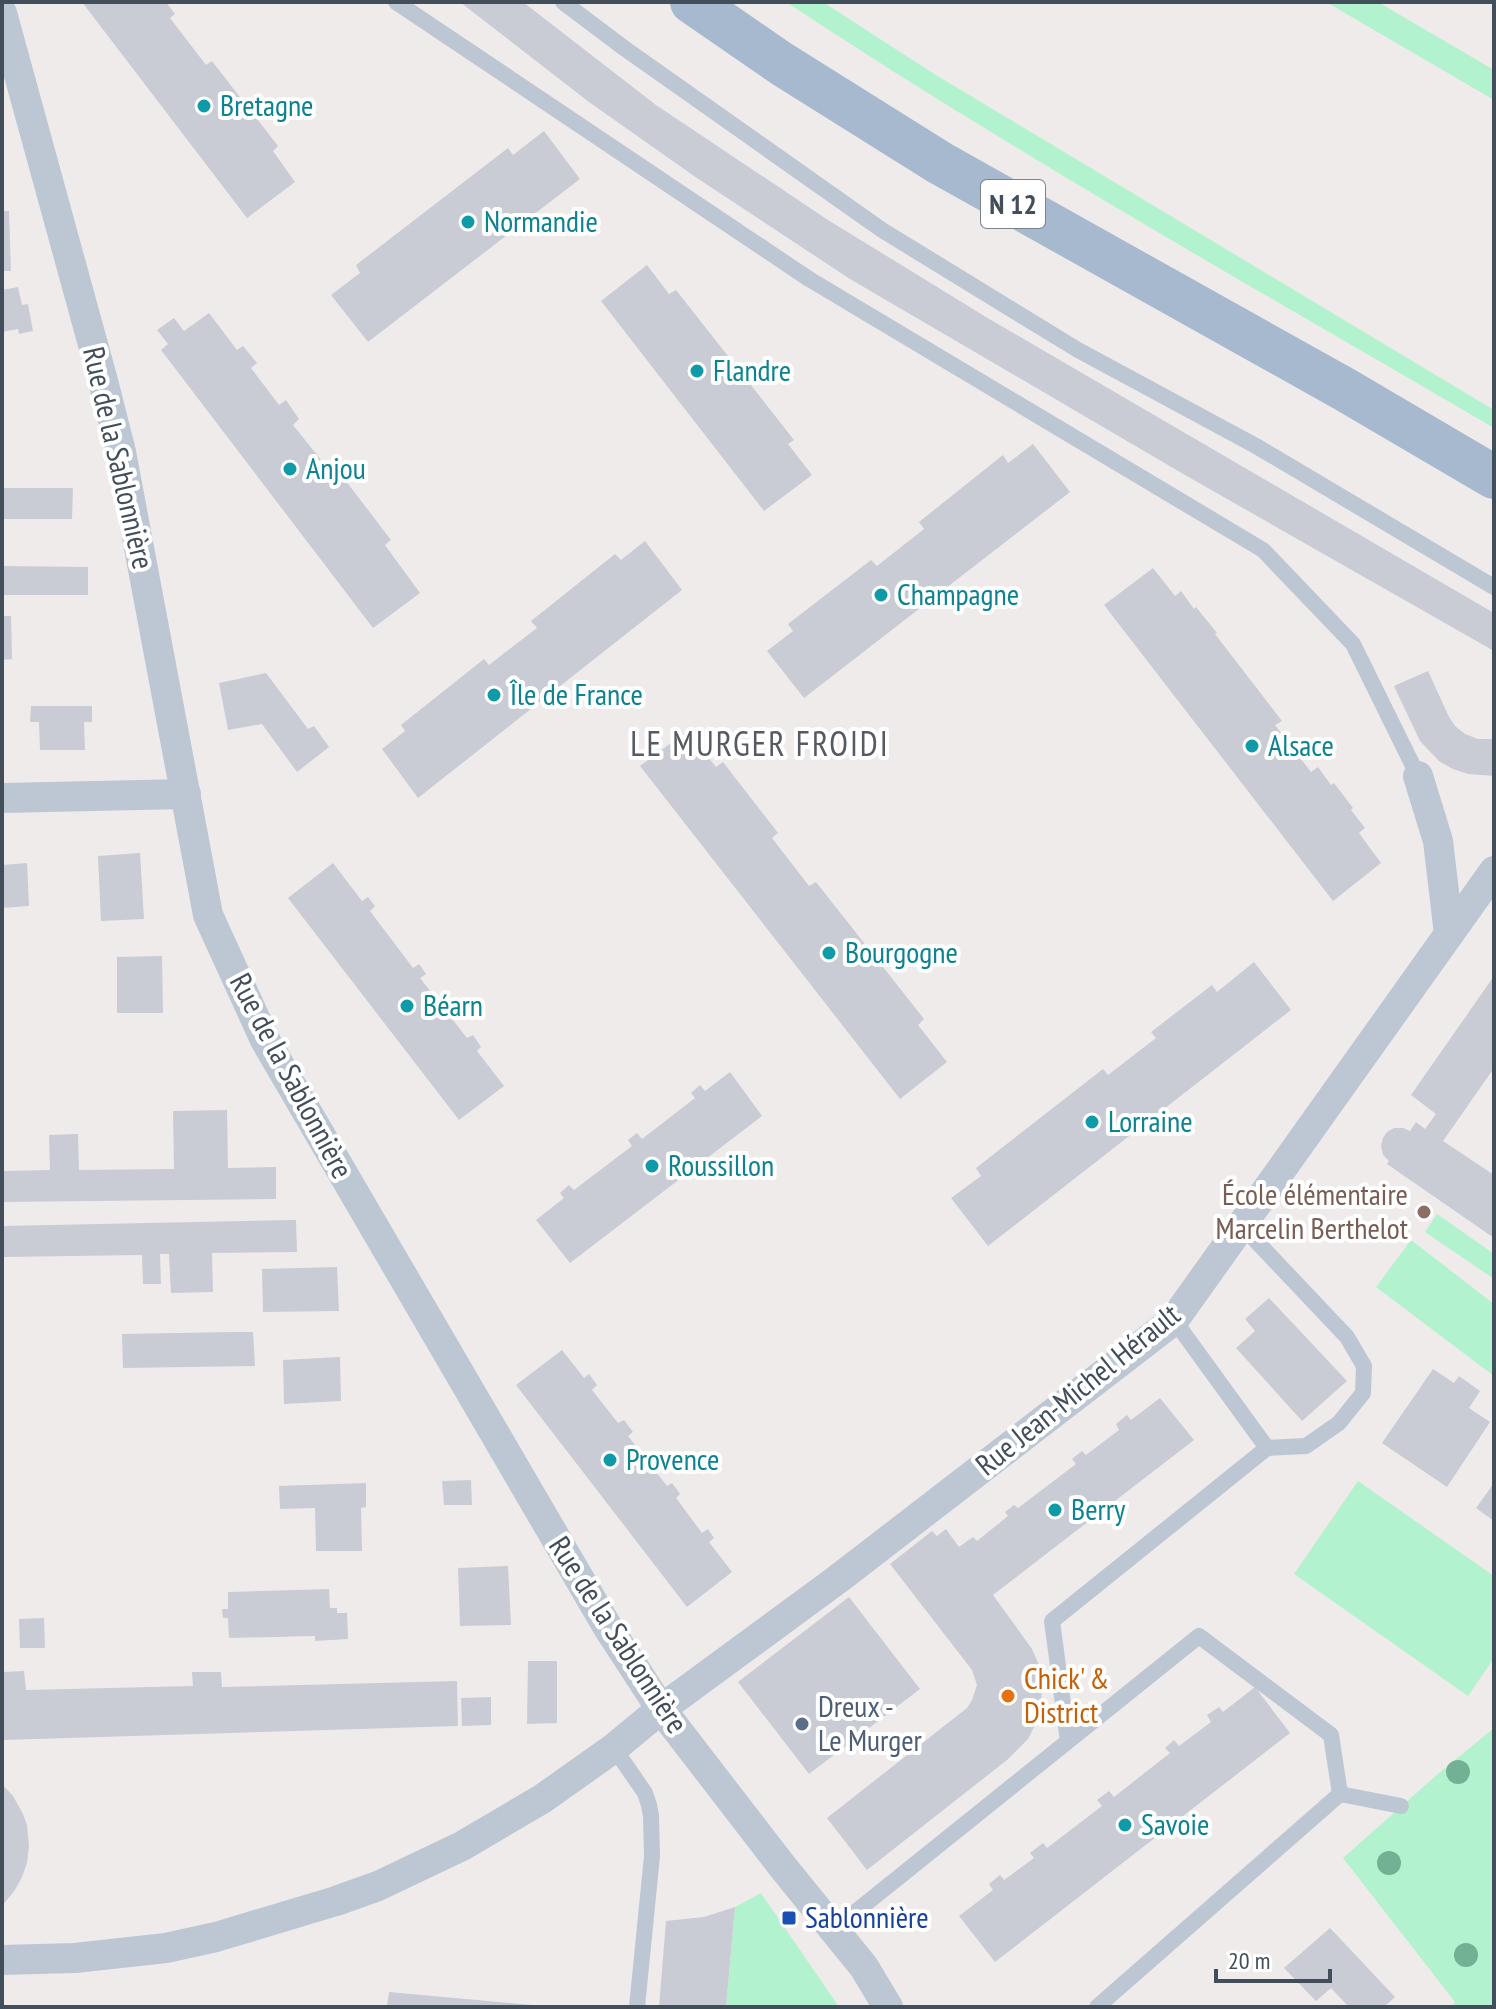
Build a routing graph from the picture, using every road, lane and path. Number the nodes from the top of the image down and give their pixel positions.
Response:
1 (396, 2) edge
2 (563, 2) edge
3 (692, 2) edge
4 (2, 13) edge
5 (1494, 477) edge
6 (1494, 587) edge
7 (1418, 776) joint
8 (186, 794) junction
9 (2, 798) edge
10 (1494, 871) edge
11 (1449, 934) junction
12 (1241, 1225) junction
13 (1174, 1320) junction
14 (1267, 1448) junction
15 (661, 1709) junction
16 (1068, 1741) junction
17 (614, 1748) junction
18 (1340, 1794) junction
19 (1401, 1806) dead end
20 (833, 1930) junction
21 (2, 1960) edge
22 (637, 2007) edge
23 (888, 2007) edge
24 (1097, 2007) edge

1 - 7 lane
2 - 6 lane
3 - 5 main road, N 12
4 - 8 street, Rue de la Sablonnière
7 - 11 street
8 - 9 street
8 - 15 street, Rue de la Sablonnière
10 - 11 street, Rue Jean-Michel Hérault
11 - 12 street, Rue Jean-Michel Hérault
12 - 13 street, Rue Jean-Michel Hérault
12 - 14 lane
13 - 14 lane
13 - 15 street, Rue Jean-Michel Hérault
14 - 16 lane
15 - 17 street, Rue Jean-Michel Hérault
15 - 20 street, Rue de la Sablonnière
16 - 18 lane
16 - 20 lane
17 - 21 street, Rue Jean-Michel Hérault
17 - 22 lane
18 - 19 lane
18 - 24 lane
20 - 23 street, Rue de la Sablonnière

